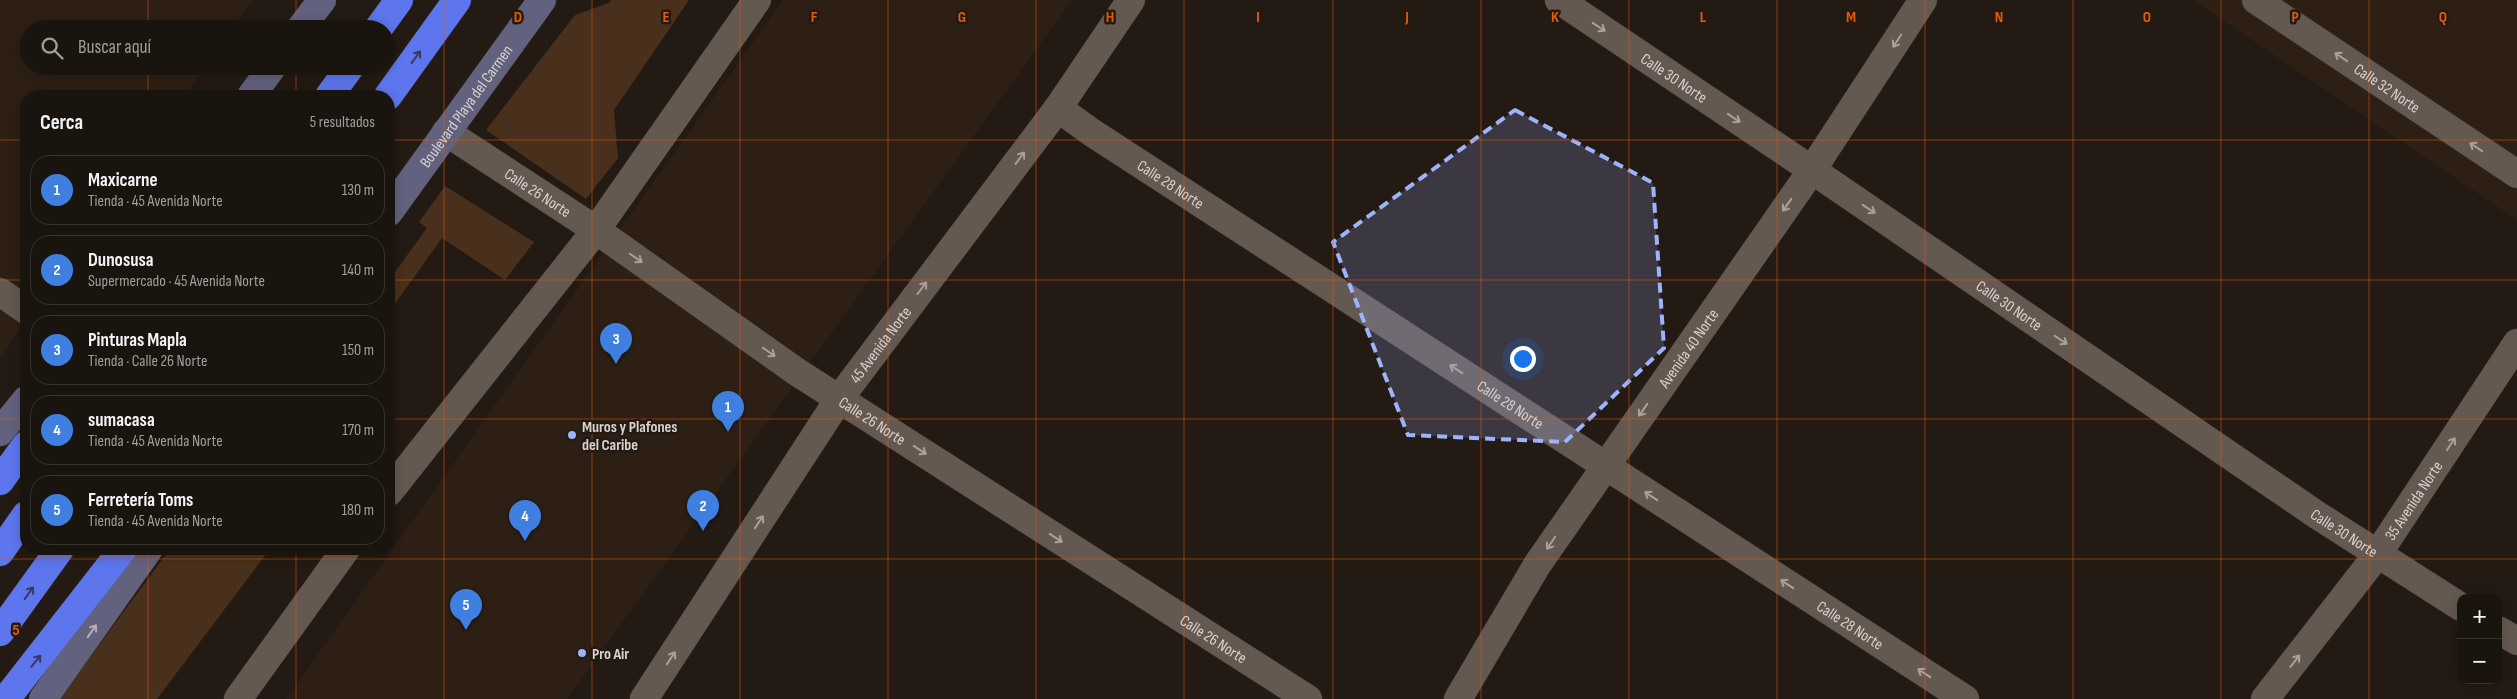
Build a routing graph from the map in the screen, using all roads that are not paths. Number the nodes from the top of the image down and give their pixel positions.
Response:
1 (322, 0) edge
2 (399, 0) edge
3 (457, 0) edge
4 (542, 0) edge
5 (757, 0) edge
6 (1131, 0) edge
7 (1559, 0) edge
8 (1923, 0) edge
9 (2256, 0) edge
10 (307, 20) edge
11 (385, 20) edge
12 (266, 75) edge
13 (344, 75) edge
14 (255, 90) edge
15 (333, 90) edge
16 (392, 90) edge
17 (1058, 108) junction
18 (446, 132) junction
19 (1812, 170) junction
20 (2517, 174) edge
21 (395, 204) edge
22 (596, 230) junction
23 (0, 292) edge
24 (20, 306) edge
25 (2517, 343) edge
26 (839, 399) junction
27 (20, 407) edge
28 (0, 432) edge
29 (20, 453) edge
30 (1604, 465) junction
31 (0, 481) edge
32 (395, 484) edge
33 (20, 524) edge
34 (0, 552) edge
35 (56, 555) edge
36 (118, 555) edge
37 (145, 555) edge
38 (342, 555) edge
39 (2378, 555) junction
40 (2457, 604) edge
41 (0, 632) edge
42 (2502, 632) edge
43 (2517, 641) edge
44 (6, 699) edge
45 (43, 699) edge
46 (238, 699) edge
47 (644, 699) edge
48 (1308, 699) edge
49 (1458, 699) edge
50 (1965, 699) edge
51 (2265, 699) edge

1 - 10 main road
2 - 11 highway
16 -> 3 highway
4 - 18 main road, Boulevard Playa del Carmen
5 - 22 street
6 - 17 street, 45 Avenida Norte
7 -> 19 street, Calle 30 Norte
8 -> 19 street, Avenida 40 Norte
20 -> 9 street, Calle 32 Norte
12 - 14 main road
13 - 15 highway
26 -> 17 street, 45 Avenida Norte
30 -> 17 street, Calle 28 Norte
18 - 21 main road, Boulevard Playa del Carmen
18 - 22 street, Calle 26 Norte
19 -> 30 street, Avenida 40 Norte
19 -> 39 street, Calle 30 Norte
22 -> 26 street, Calle 26 Norte
22 - 32 street
23 - 24 street
39 -> 25 street, 35 Avenida Norte
47 -> 26 street, 45 Avenida Norte
26 -> 48 street, Calle 26 Norte
27 - 28 main road
29 - 31 highway
30 -> 49 street, Avenida 40 Norte
50 -> 30 street, Calle 28 Norte
33 - 34 highway
41 -> 35 highway
44 -> 36 highway
45 -> 37 main road
38 - 46 street
39 - 40 street, Calle 30 Norte
51 -> 39 street, 35 Avenida Norte
42 - 43 street

